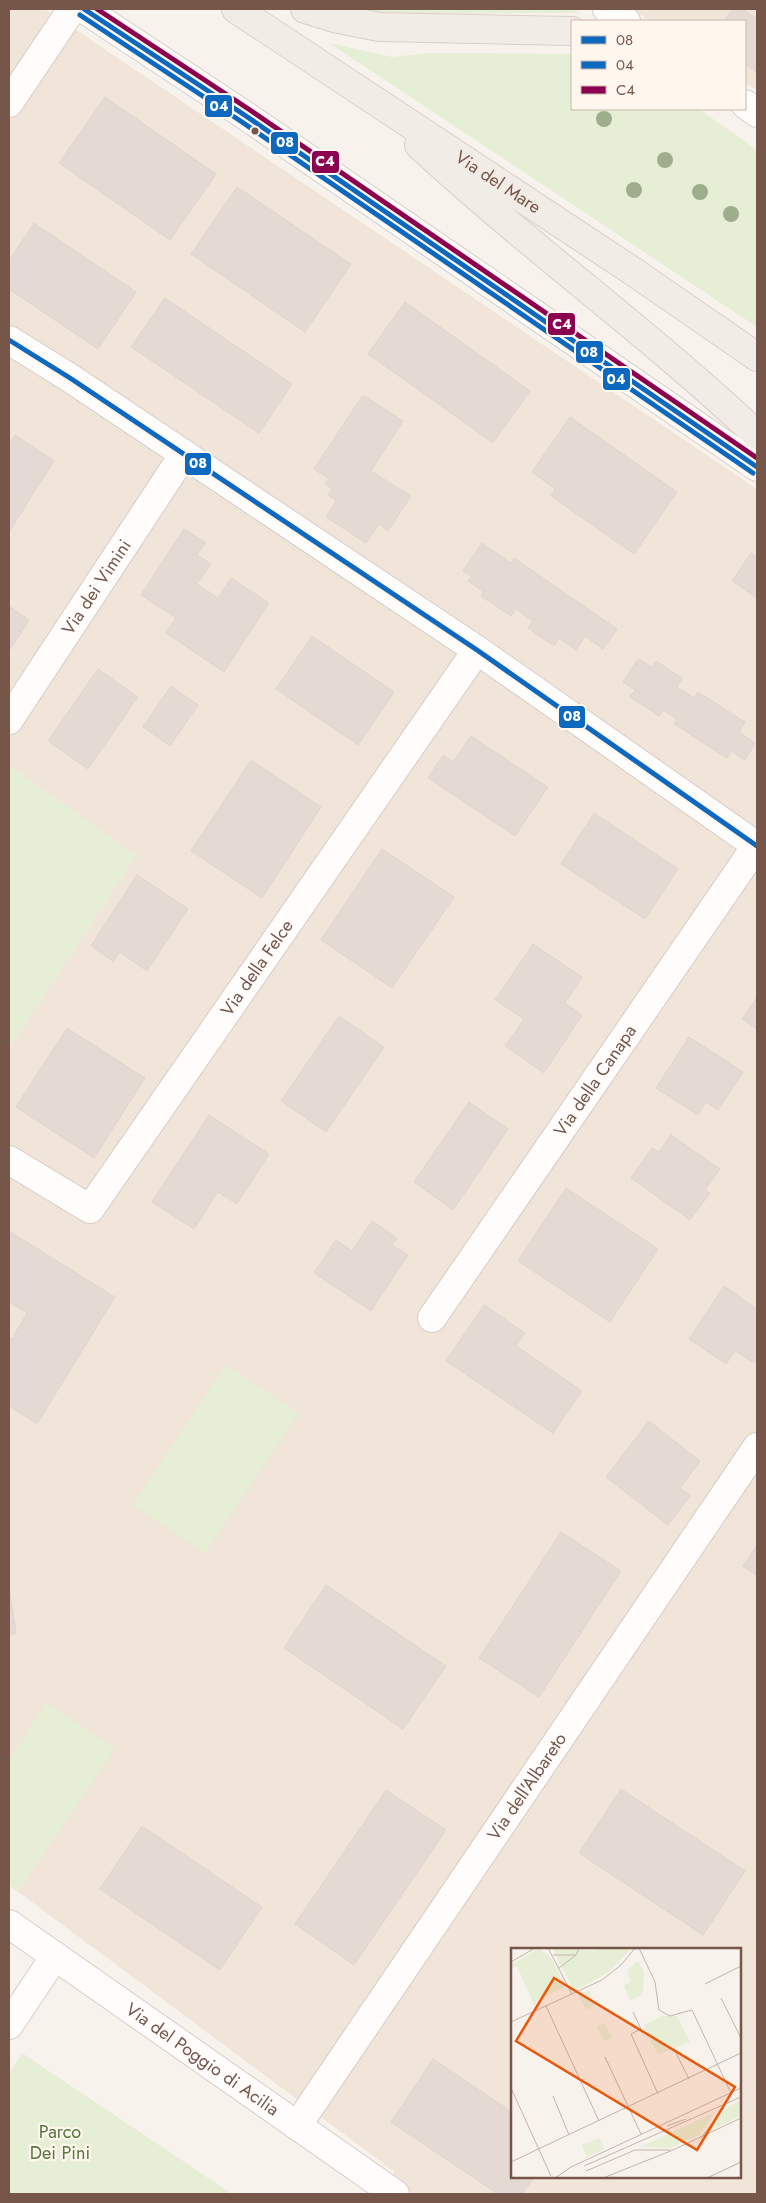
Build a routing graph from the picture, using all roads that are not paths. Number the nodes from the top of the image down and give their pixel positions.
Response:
1 (72, 9) edge
2 (84, 9) edge
3 (236, 9) edge
4 (305, 9) edge
5 (607, 9) edge
6 (624, 20) edge
7 (571, 31) edge
8 (362, 90) junction
9 (9, 103) edge
10 (746, 105) edge
11 (757, 113) edge
12 (9, 340) edge
13 (757, 357) edge
14 (757, 435) edge
15 (184, 454) junction
16 (757, 467) edge
17 (477, 650) junction
18 (9, 720) edge
19 (757, 845) edge
20 (9, 1160) edge
21 (432, 1318) dead end
22 (757, 1447) edge
23 (9, 1924) edge
24 (55, 1956) junction
25 (9, 2025) edge
26 (297, 2126) junction
27 (395, 2194) edge

1 - 9 street
2 - 16 street
3 - 8 main road, Via del Mare
4 - 7 main road
5 - 6 street
8 - 13 main road, Via del Mare
8 - 14 main road
10 - 11 street
12 - 15 street
15 - 17 street
15 - 18 street, Via dei Vimini
17 - 19 street
17 - 20 street, Via della Felce
19 - 21 street, Via della Canapa
22 - 26 street, Via dell'Albareto
23 - 24 street, Via del Poggio di Acilia
24 - 25 street
24 - 26 street, Via del Poggio di Acilia
26 - 27 street, Via del Poggio di Acilia

